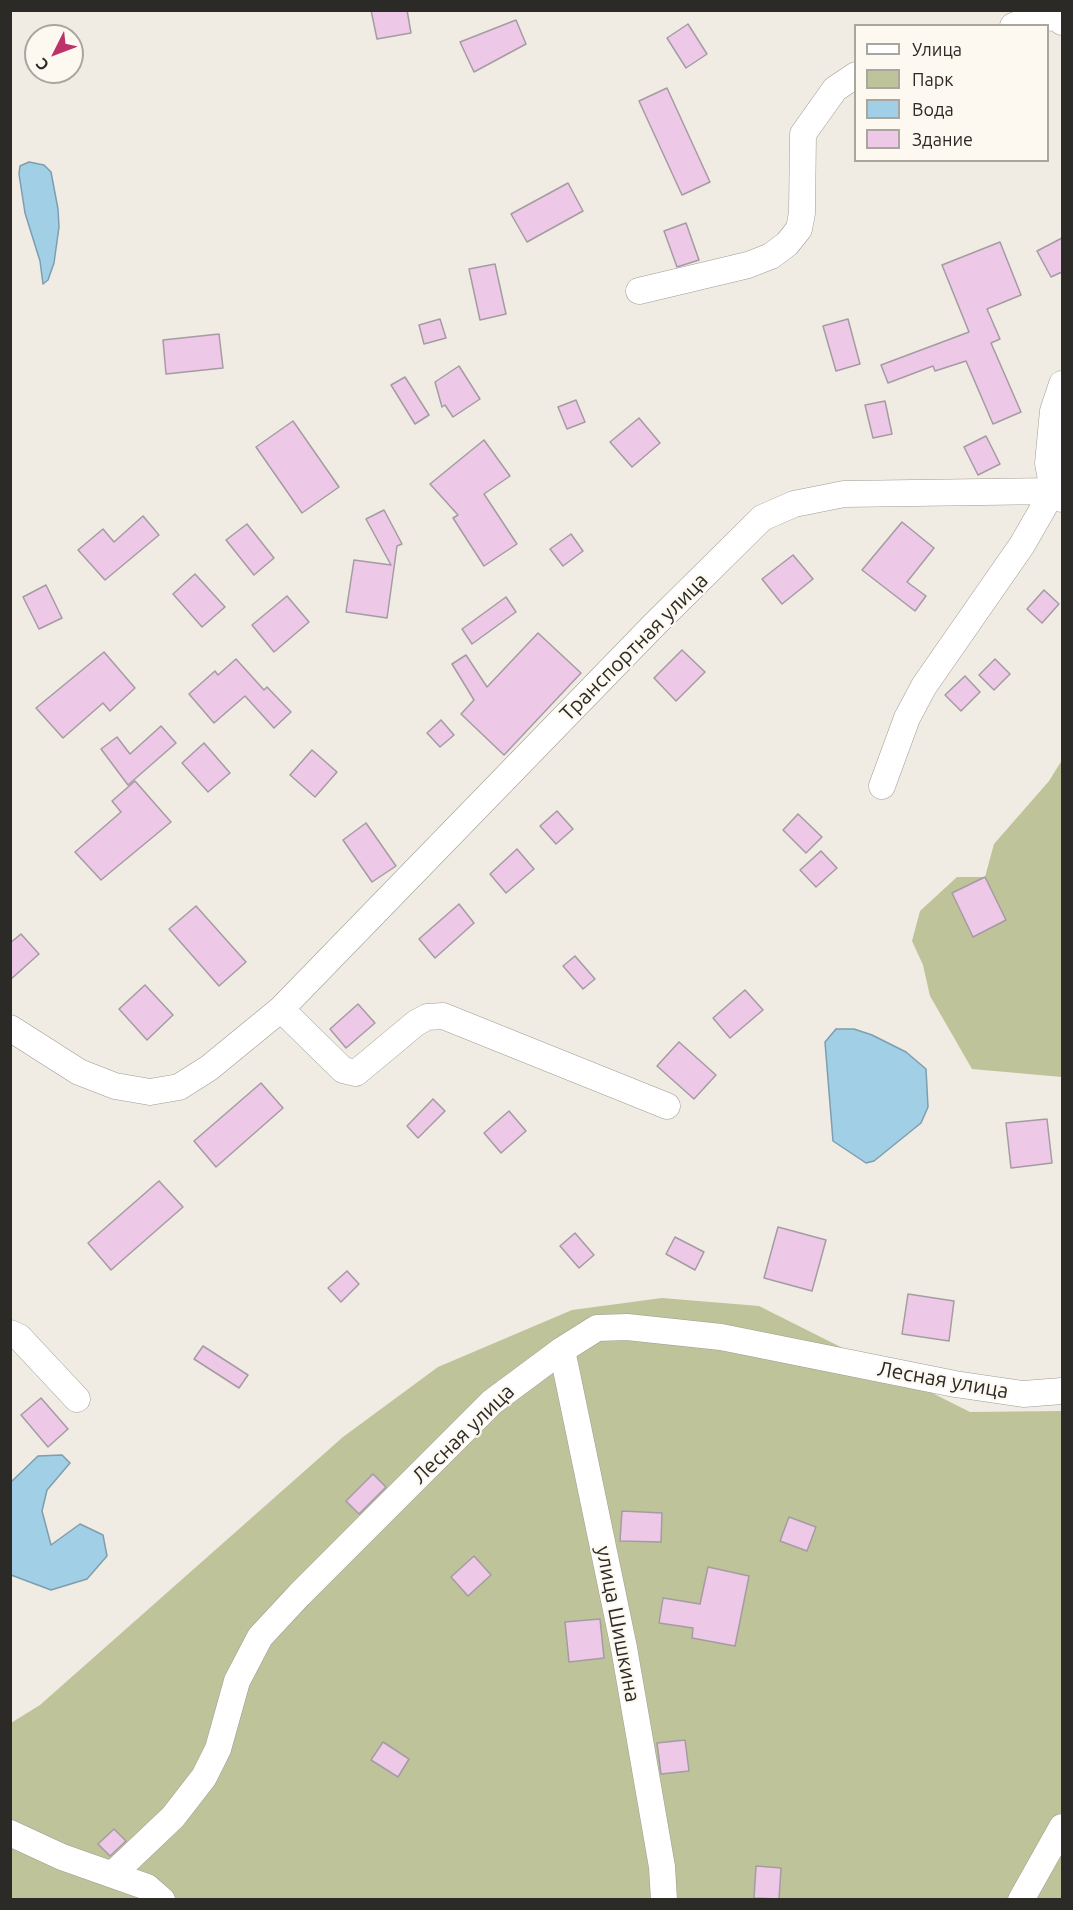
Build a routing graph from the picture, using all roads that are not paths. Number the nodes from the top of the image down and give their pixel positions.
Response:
1 (998, 10) edge
2 (1062, 22) edge
3 (1011, 24) edge
4 (1018, 24) edge
5 (854, 76) edge
6 (639, 291) dead end
7 (1062, 384) edge
8 (1058, 495) edge
9 (882, 786) dead end
10 (281, 1009) junction
11 (10, 1028) edge
12 (667, 1106) dead end
13 (10, 1333) edge
14 (562, 1350) junction
15 (1062, 1391) edge
16 (76, 1399) dead end
17 (1062, 1827) edge
18 (10, 1833) edge
19 (114, 1873) junction
20 (162, 1899) edge
21 (664, 1899) edge
22 (1021, 1899) edge

1 - 3 street
2 - 4 street
5 - 6 street
7 - 8 street
8 - 9 street
8 - 10 street, Транспортная улица
10 - 11 street, Транспортная улица
10 - 12 street
13 - 16 street
14 - 15 street, Лесная улица
14 - 19 street, Лесная улица
14 - 21 street, улица Шишкина
17 - 22 street
18 - 19 street
19 - 20 street

